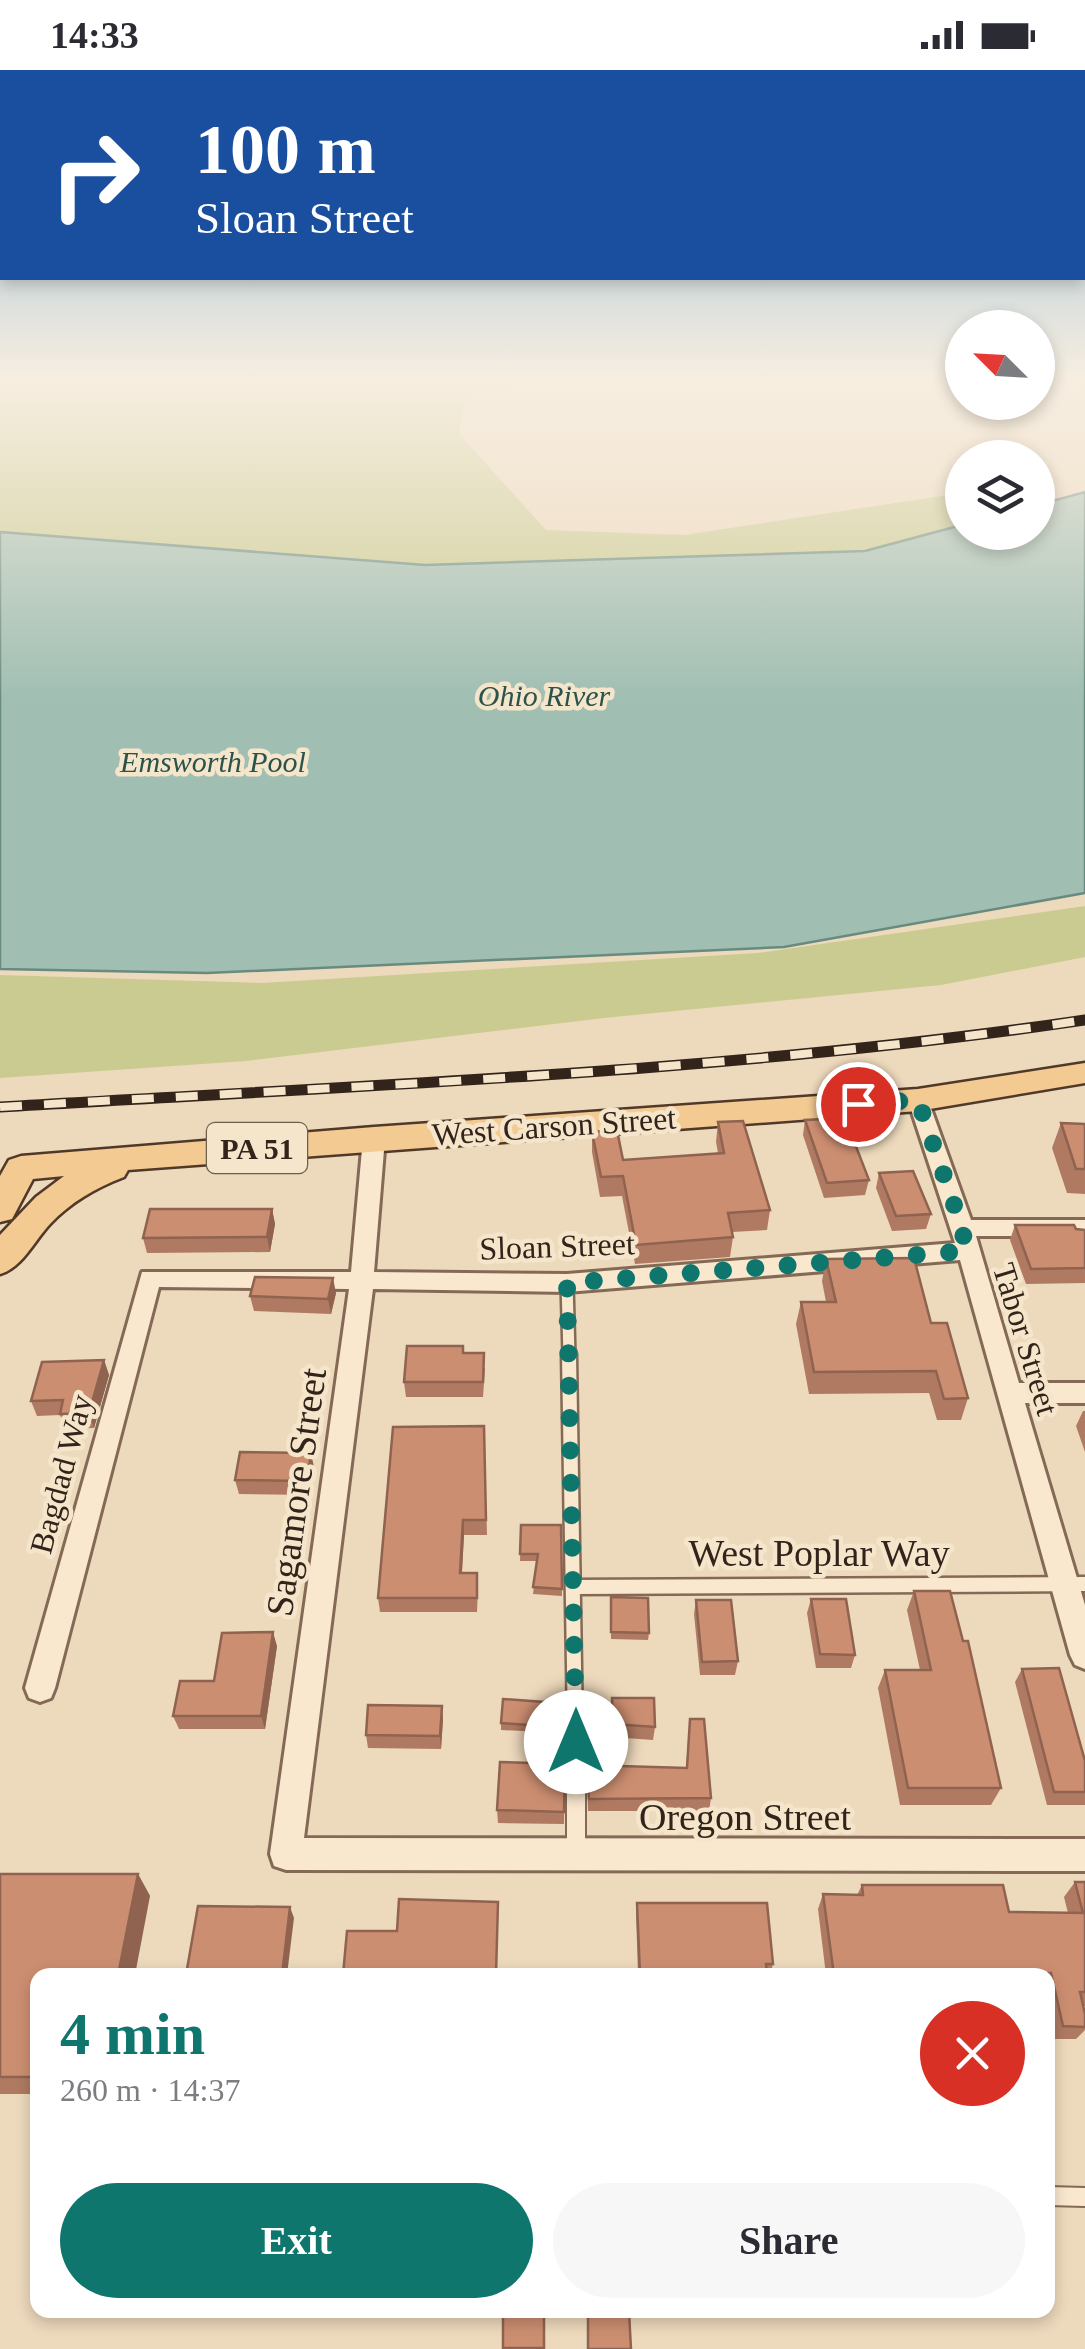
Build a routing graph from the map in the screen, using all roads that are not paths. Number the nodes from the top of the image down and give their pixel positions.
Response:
1 (1085, 1073) edge
2 (918, 1100) junction
3 (374, 1138) junction
4 (156, 1157) junction
5 (0, 1210) edge
6 (1085, 1228) edge
7 (964, 1240) junction
8 (0, 1261) edge
9 (150, 1278) joint
10 (362, 1280) junction
11 (567, 1283) junction
12 (1010, 1393) junction
13 (1085, 1394) edge
14 (1074, 1584) edge
15 (575, 1587) junction
16 (1085, 1655) edge
17 (40, 1688) dead end
18 (286, 1854) joint
19 (1085, 1856) edge
20 (576, 1858) junction
21 (1055, 2196) edge
22 (1085, 2197) edge

1 - 2 main road, West Carson Street / PA 51
2 - 3 main road, West Carson Street / PA 51
2 - 7 street, Tabor Street
3 - 4 main road, West Carson Street / PA 51
3 - 10 street, Sagamore Street
4 - 5 main road, West Carson Street / PA 51
4 - 8 main road
6 - 7 street, Sloan Street
7 - 11 street, Sloan Street
7 - 12 street, Tabor Street
9 - 10 street, Sloan Street
9 - 17 street, Bagdad Way
10 - 11 street, Sloan Street
10 - 18 street, Sagamore Street
11 - 15 lane
12 - 13 street
12 - 14 street, Tabor Street
14 - 15 lane, West Poplar Way
14 - 16 street, Tabor Street
15 - 20 lane
18 - 20 street, Oregon Street
19 - 20 street, Oregon Street
21 - 22 lane

